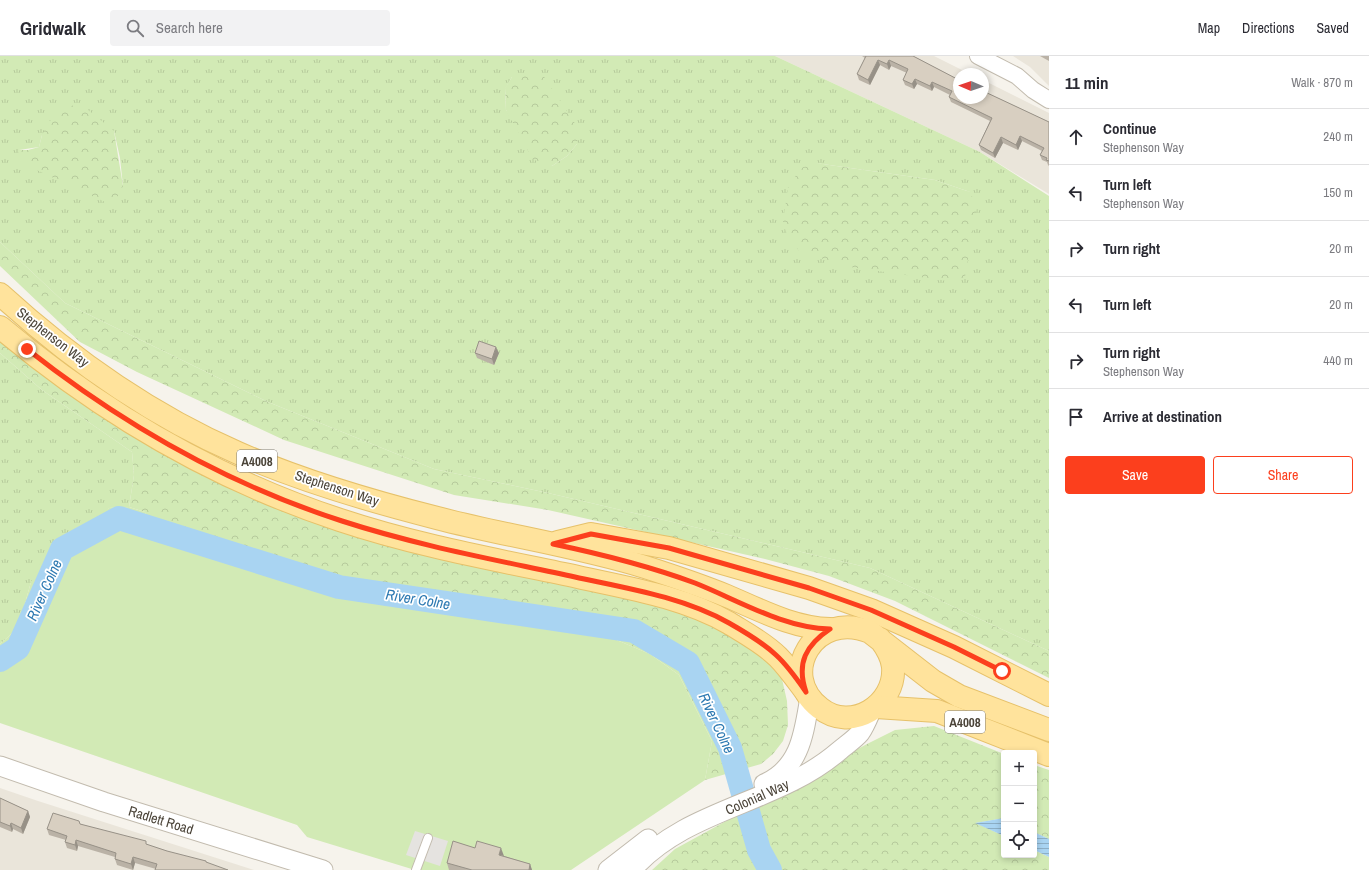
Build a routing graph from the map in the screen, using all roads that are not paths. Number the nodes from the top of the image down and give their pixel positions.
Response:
1 (978, 56) edge
2 (1049, 100) edge
3 (0, 294) edge
4 (0, 327) edge
5 (553, 544) junction
6 (830, 629) junction
7 (880, 639) junction
8 (808, 694) junction
9 (1049, 695) edge
10 (874, 709) junction
11 (1049, 730) edge
12 (1049, 755) edge
13 (0, 766) edge
14 (771, 786) junction
15 (707, 814) junction
16 (428, 838) dead end
17 (323, 870) edge
18 (416, 870) edge
19 (608, 870) edge
20 (632, 870) edge

1 - 2 street
3 - 5 main road, Stephenson Way / A4008
4 - 8 main road, Stephenson Way / A4008
5 - 6 main road, Stephenson Way
5 - 9 main road, Stephenson Way / A4008
6 - 7 main road
6 - 8 main road
7 - 10 main road
7 - 11 main road
8 - 10 main road
8 - 14 street, Colonial Way
10 - 12 main road, A4008
10 - 14 street, Colonial Way
13 - 17 street, Radlett Road
14 - 15 street, Colonial Way
15 - 19 street, Colonial Way
15 - 20 street, Colonial Way
16 - 18 lane

